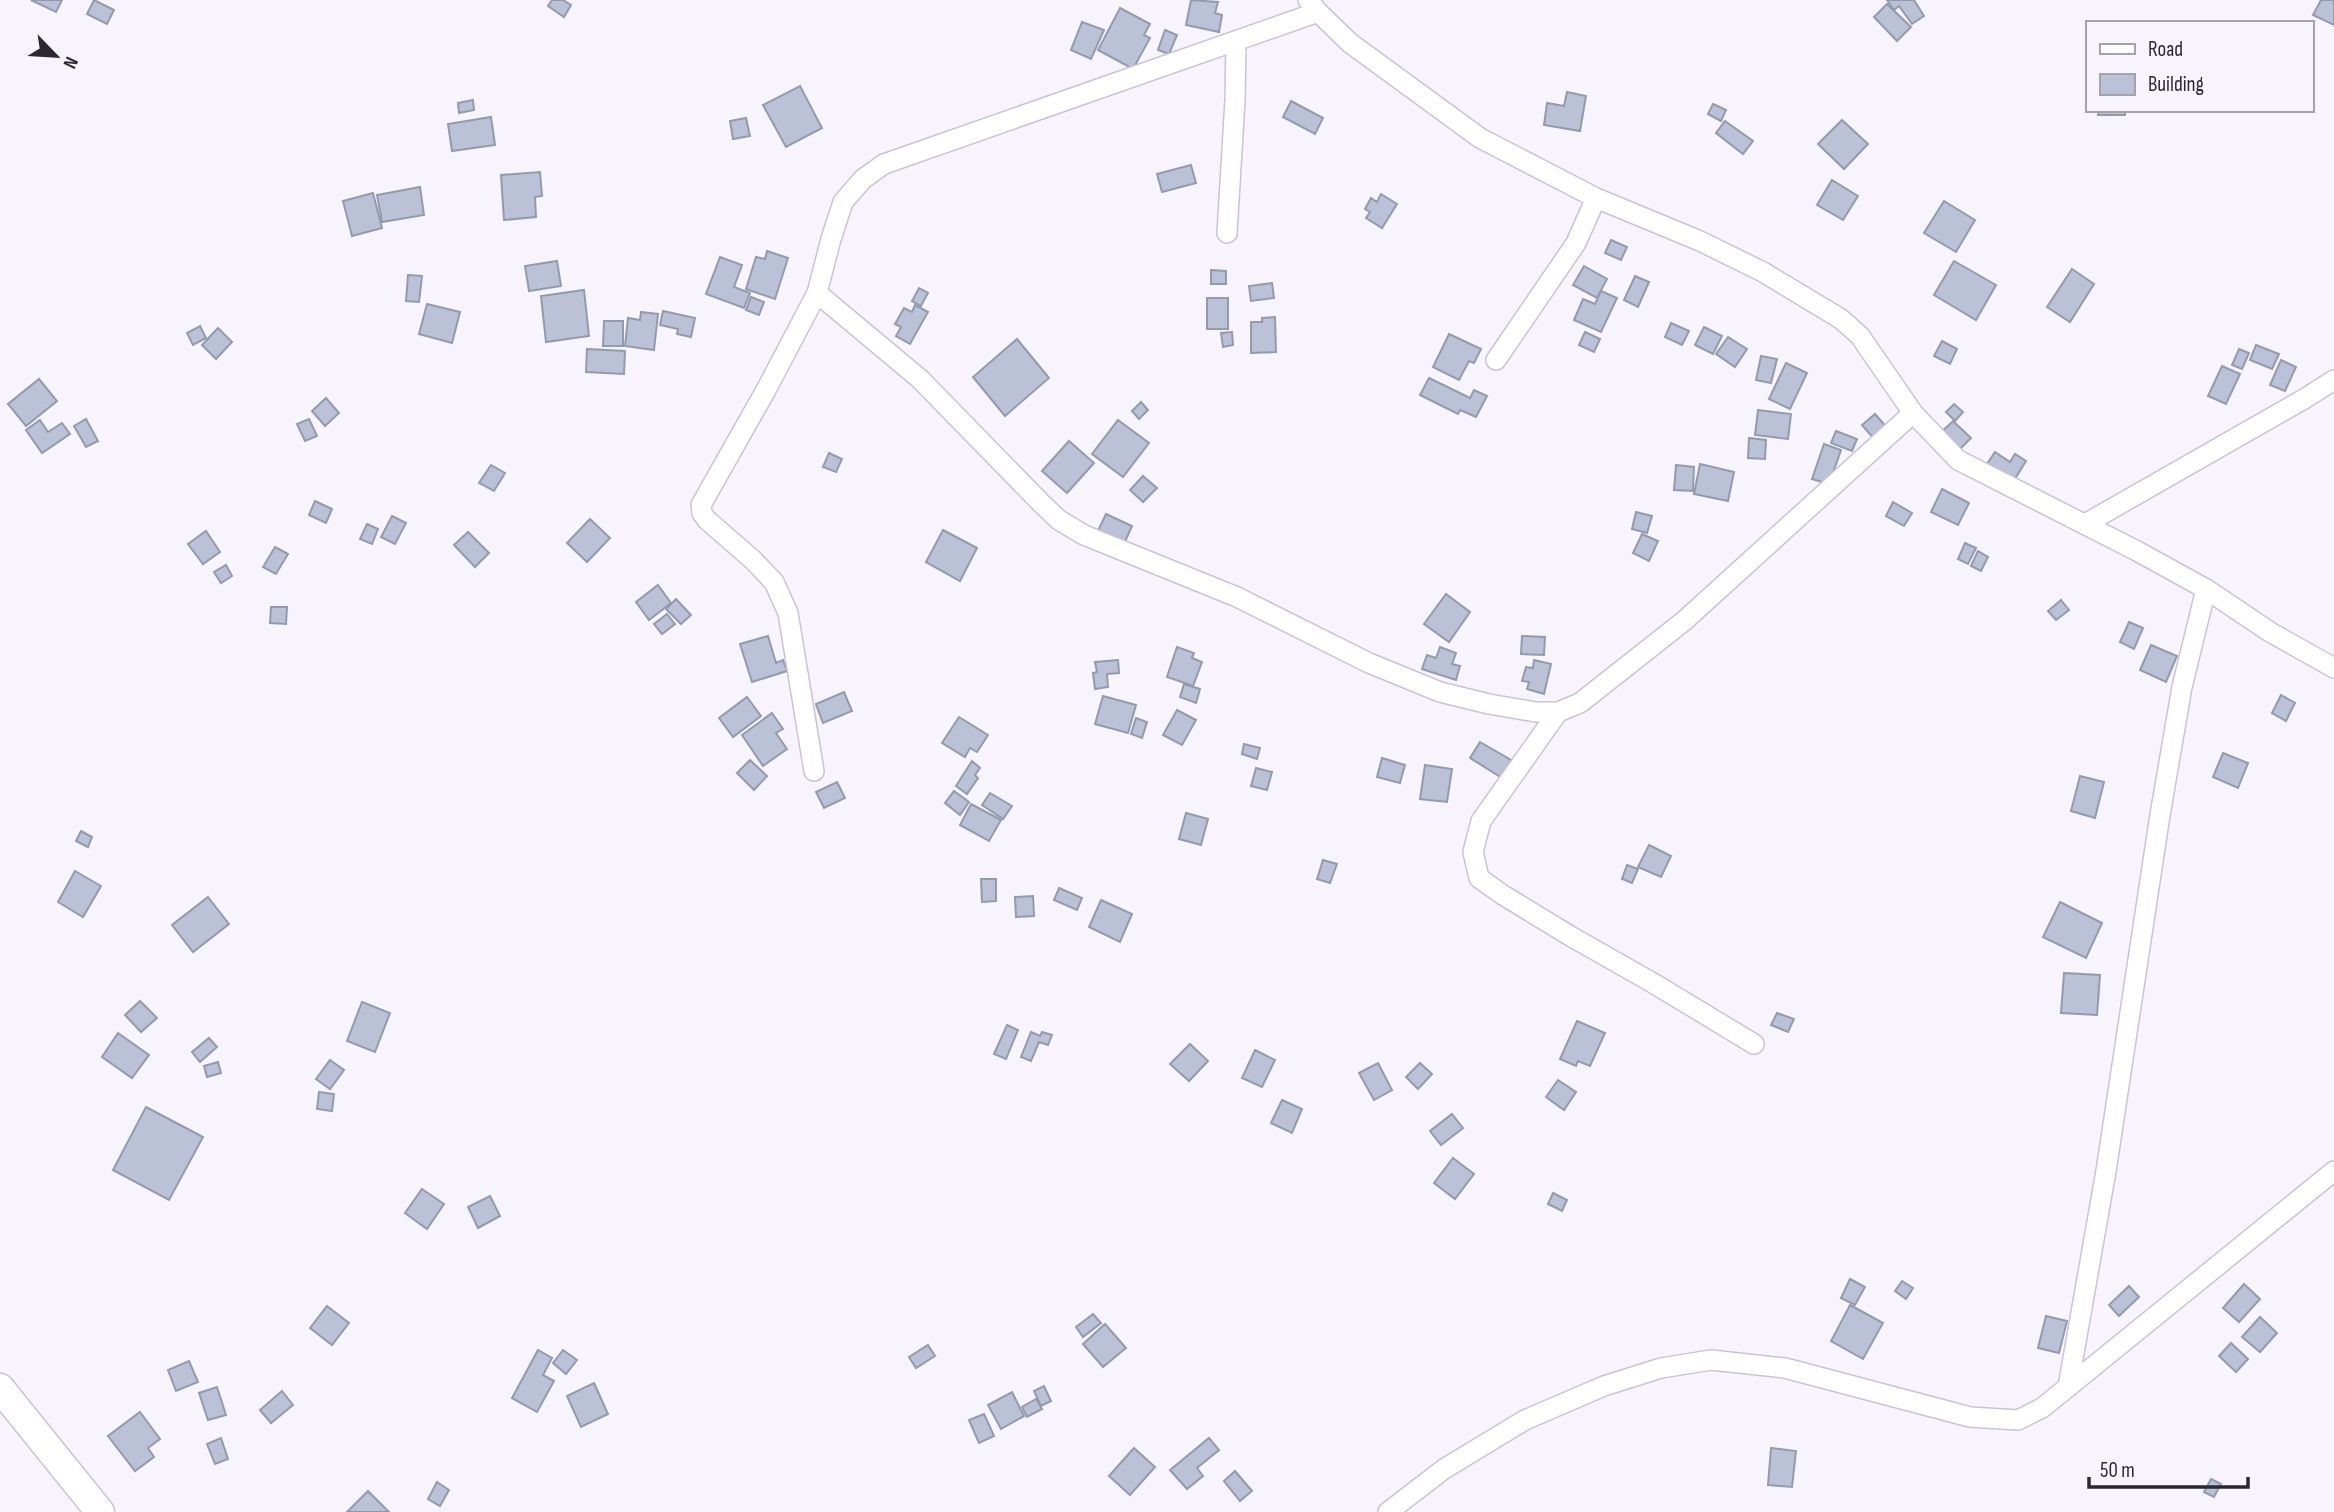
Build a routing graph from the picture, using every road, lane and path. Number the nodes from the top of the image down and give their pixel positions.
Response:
1 (1313, 6) edge
2 (1236, 43) junction
3 (1596, 198) junction
4 (1227, 233) dead end
5 (817, 293) junction
6 (1496, 360) dead end
7 (2334, 380) edge
8 (1913, 413) junction
9 (2085, 524) junction
10 (2206, 589) junction
11 (2334, 668) edge
12 (1558, 712) junction
13 (814, 771) dead end
14 (1754, 1044) dead end
15 (2334, 1171) edge
16 (2068, 1387) junction
17 (0, 1388) edge
18 (100, 1512) edge
19 (1388, 1512) edge

1 - 2 street
1 - 3 street
2 - 4 street
2 - 5 street
3 - 6 street
3 - 8 street
5 - 12 street
5 - 13 street
7 - 9 street
8 - 9 street
8 - 12 street
9 - 10 street
10 - 11 street
10 - 16 street
12 - 14 street
15 - 16 street
16 - 19 street
17 - 18 street

